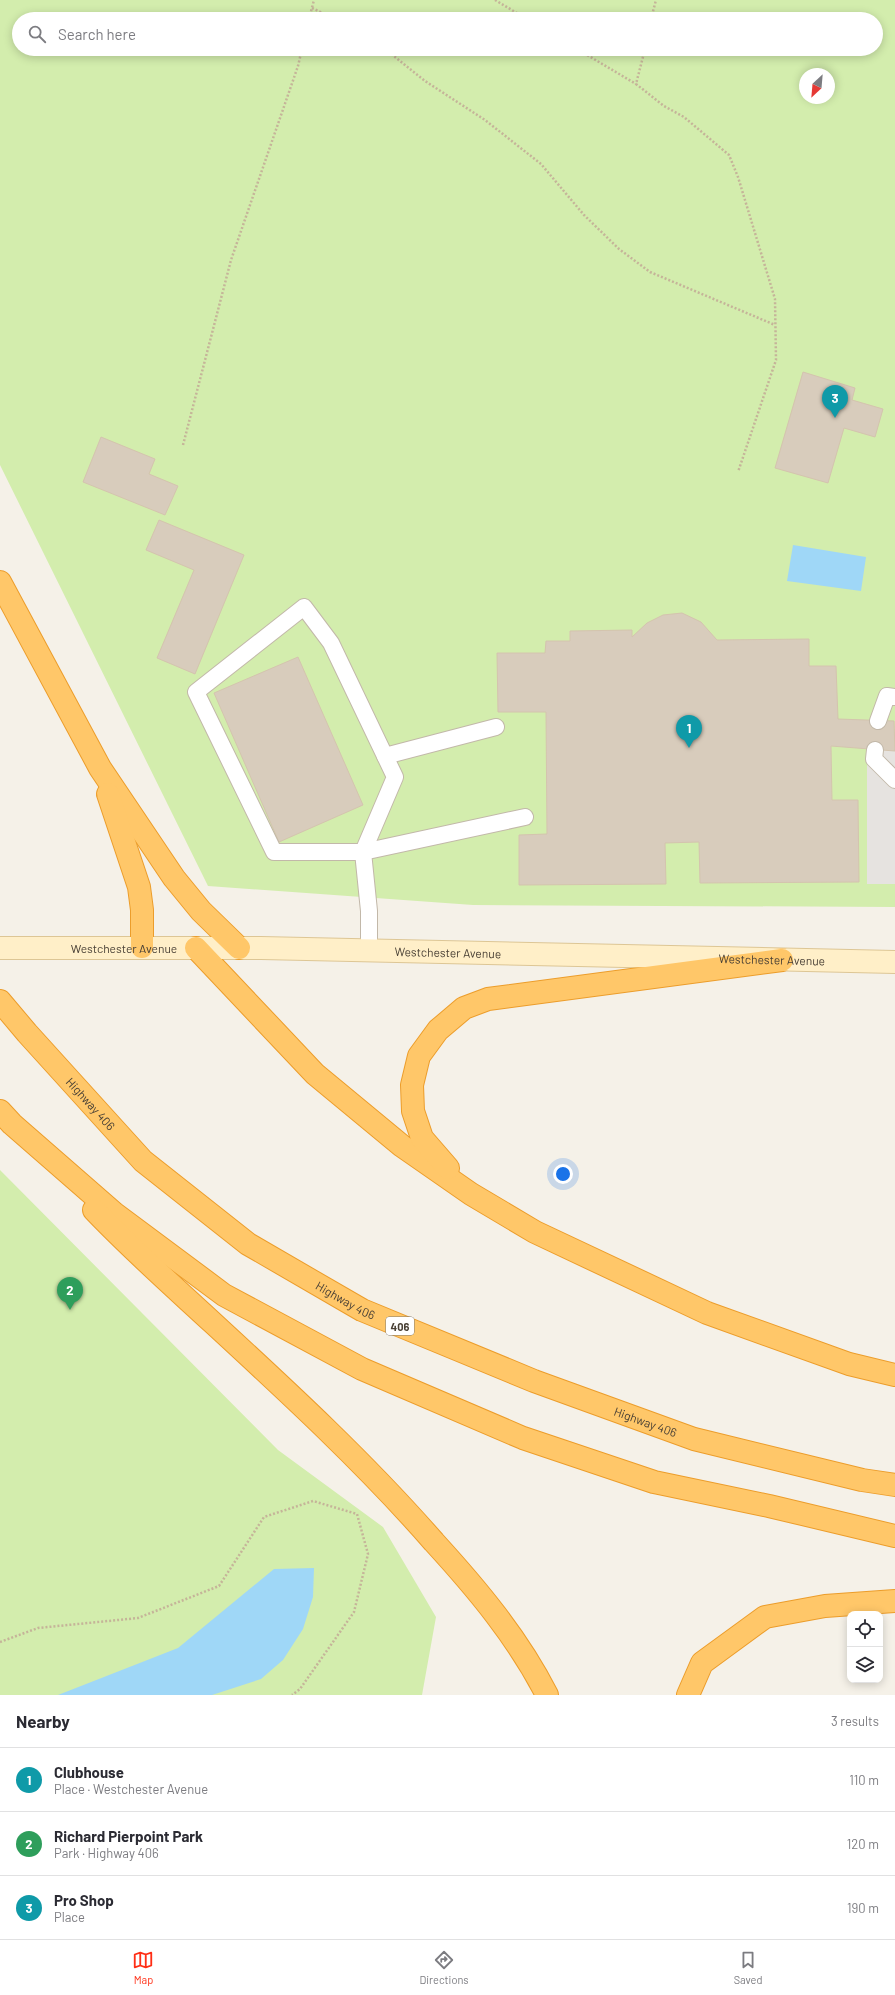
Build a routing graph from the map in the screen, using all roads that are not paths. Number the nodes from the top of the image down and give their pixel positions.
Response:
1 (0, 582) edge
2 (895, 696) edge
3 (878, 720) dead end
4 (496, 727) dead end
5 (875, 750) dead end
6 (386, 756) junction
7 (100, 768) junction
8 (895, 780) edge
9 (525, 817) dead end
10 (363, 852) junction
11 (142, 947) junction
12 (0, 948) edge
13 (196, 948) junction
14 (239, 948) junction
15 (369, 951) junction
16 (782, 960) junction
17 (895, 962) edge
18 (0, 1001) edge
19 (6, 1117) edge
20 (471, 1194) junction
21 (895, 1375) edge
22 (895, 1484) edge
23 (895, 1536) edge
24 (895, 1601) edge
25 (547, 1695) edge
26 (688, 1695) edge

1 - 7 highway
2 - 3 lane
4 - 6 lane
5 - 8 lane
6 - 10 lane
6 - 10 lane
7 - 11 highway
7 - 14 highway
9 - 10 lane
10 - 15 lane
11 - 12 main road, Westchester Avenue
11 - 13 main road, Westchester Avenue
13 - 14 main road, Westchester Avenue
13 - 20 highway
14 - 15 main road, Westchester Avenue
15 - 16 main road, Westchester Avenue
16 - 17 main road, Westchester Avenue
16 - 20 highway
18 - 22 highway, Highway 406 / 406
19 - 23 highway
19 - 25 highway
20 - 21 highway
24 - 26 highway

